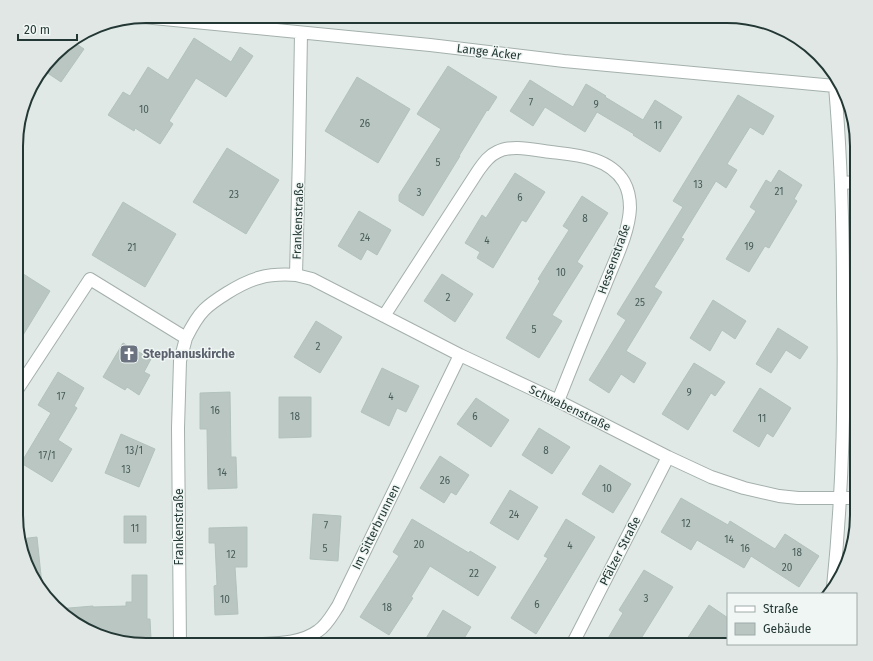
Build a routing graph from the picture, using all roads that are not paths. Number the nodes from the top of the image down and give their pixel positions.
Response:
1 (208, 23) edge
2 (301, 33) junction
3 (835, 86) edge
4 (835, 86) edge
5 (850, 182) edge
6 (842, 183) junction
7 (296, 275) junction
8 (384, 316) junction
9 (186, 338) junction
10 (460, 355) junction
11 (23, 381) edge
12 (558, 401) junction
13 (668, 457) junction
14 (840, 498) junction
15 (850, 498) edge
16 (835, 574) edge
17 (180, 638) edge
18 (302, 638) edge
19 (576, 638) edge

1 - 2 street, Lange Äcker
2 - 3 street, Lange Äcker
2 - 7 street, Frankenstraße
4 - 6 street, Lange Äcker
5 - 6 street
6 - 14 street
7 - 8 street, Schwabenstraße
7 - 9 street, Frankenstraße
8 - 10 street, Schwabenstraße
8 - 12 street, Hessenstraße
9 - 11 street
9 - 17 street, Frankenstraße
10 - 12 street, Schwabenstraße
10 - 18 street, Im Sitterbrunnen
12 - 13 street, Schwabenstraße
13 - 14 street, Schwabenstraße
13 - 19 street, Pfälzer Straße
14 - 15 street, Schwabenstraße
14 - 16 street

